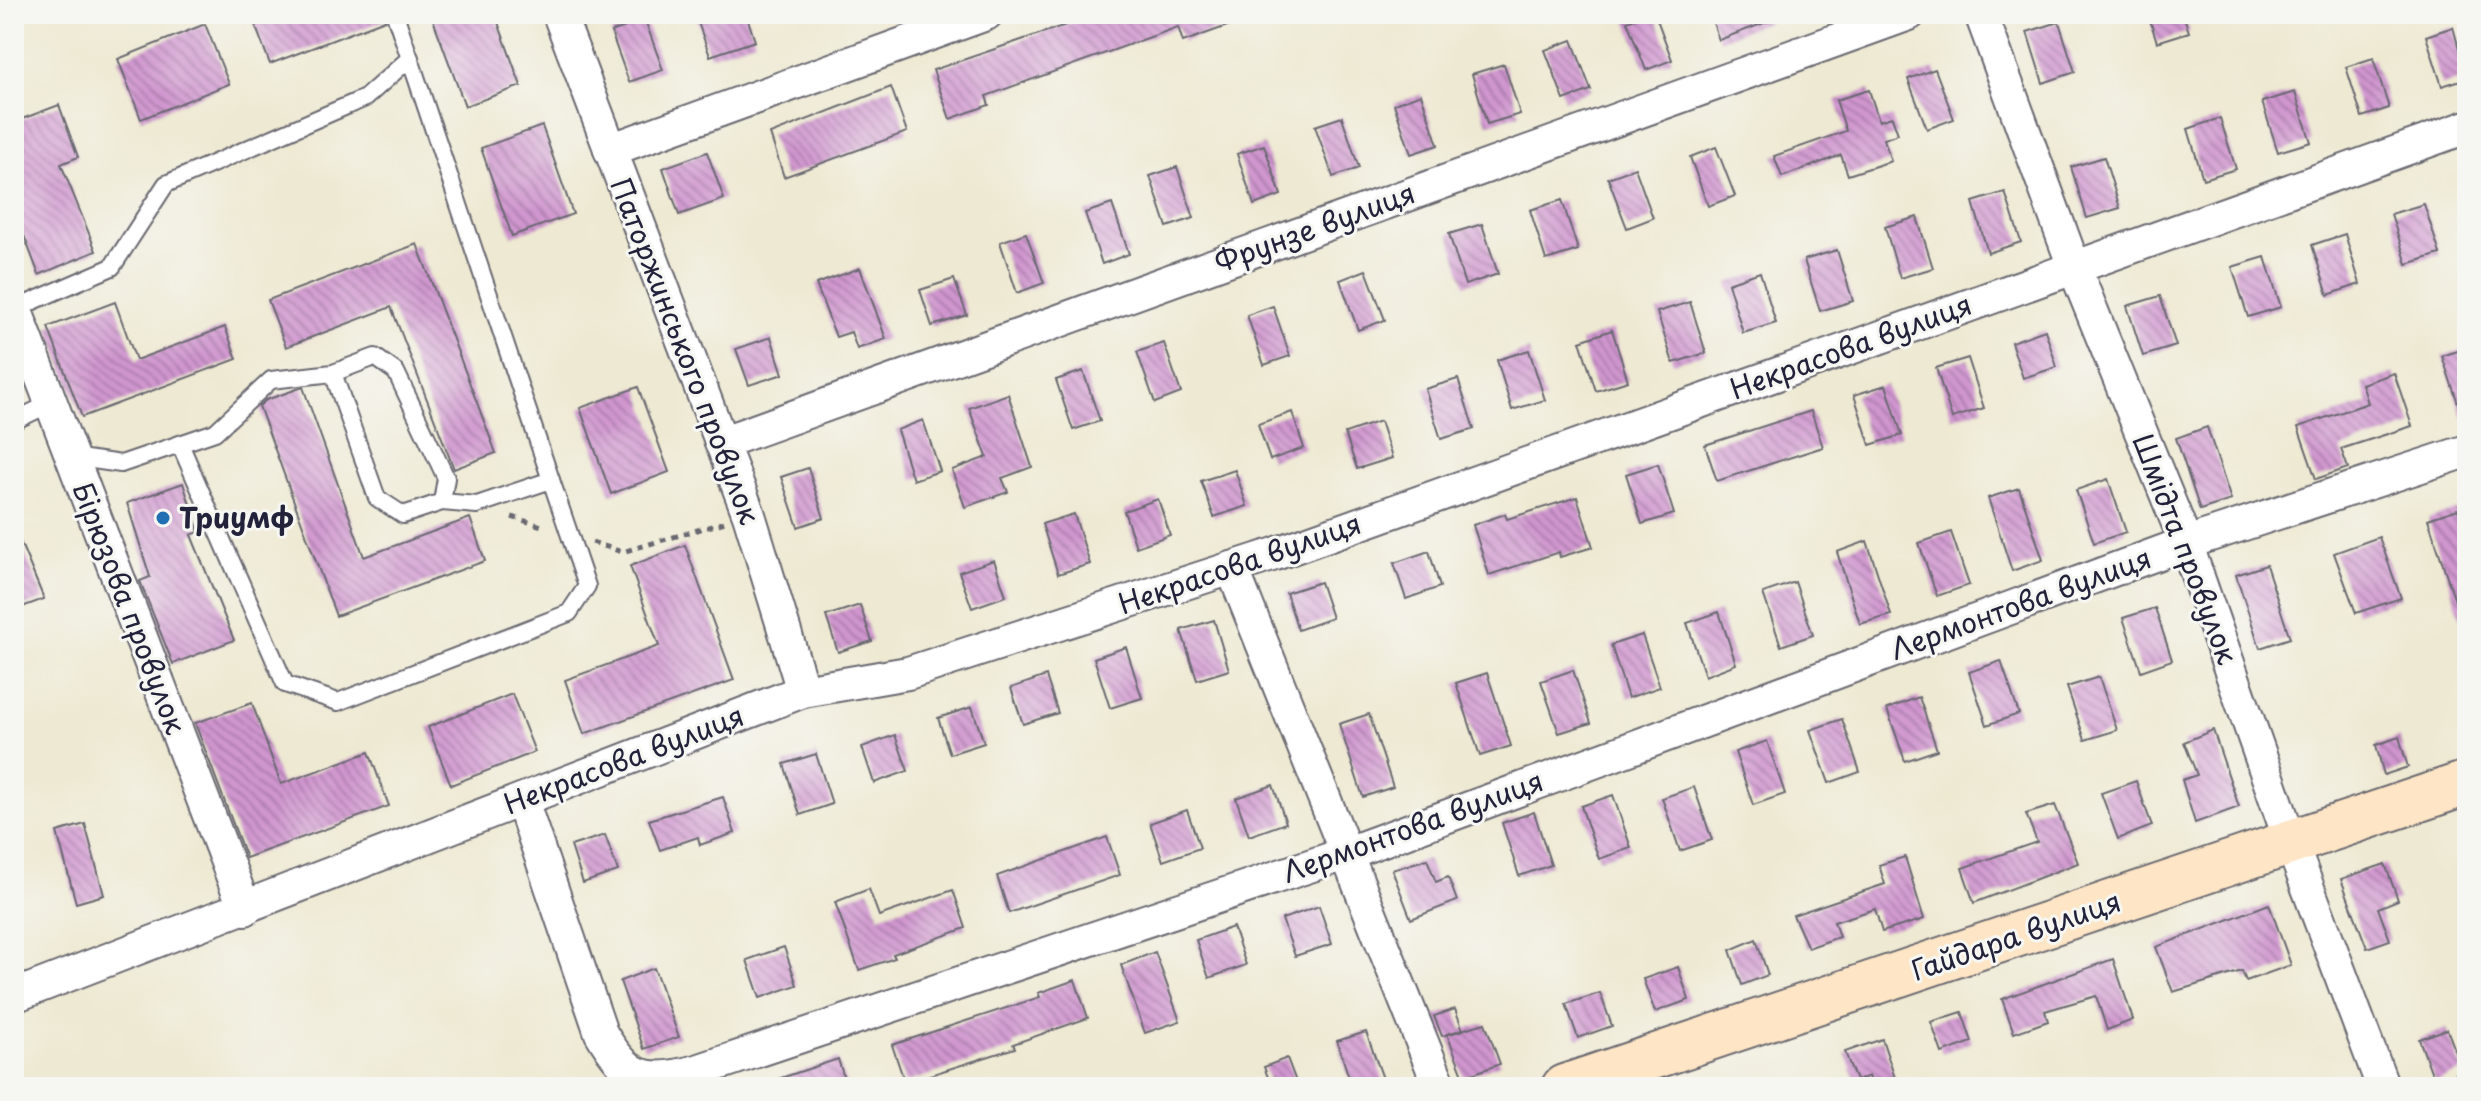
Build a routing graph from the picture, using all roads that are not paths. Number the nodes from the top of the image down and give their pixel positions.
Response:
1 (395, 14) edge
2 (559, 14) edge
3 (986, 14) edge
4 (1909, 14) edge
5 (1981, 14) edge
6 (410, 58) junction
7 (2467, 127) edge
8 (610, 150) junction
9 (2074, 267) junction
10 (14, 308) edge
11 (333, 373) junction
12 (51, 403) junction
13 (14, 421) edge
14 (721, 443) junction
15 (180, 444) junction
16 (2467, 451) edge
17 (72, 457) junction
18 (551, 480) junction
19 (442, 502) junction
20 (2186, 543) junction
21 (1232, 568) junction
22 (803, 691) junction
23 (2467, 783) edge
24 (522, 801) junction
25 (2291, 843) junction
26 (1345, 854) junction
27 (245, 909) junction
28 (14, 996) edge
29 (1440, 1087) edge
30 (1564, 1087) edge
31 (2383, 1087) edge

1 - 6 lane
2 - 8 street, Паторжинського провулок
3 - 8 street
4 - 14 street, Фрунзе вулиця
5 - 9 street, Шмідта провулок
6 - 10 lane
6 - 18 lane
7 - 9 street, Некрасова вулиця
8 - 14 street, Паторжинського провулок
9 - 20 street, Шмідта провулок
9 - 21 street, Некрасова вулиця
10 - 12 street, Бірюзова провулок
11 - 15 lane
11 - 19 lane
11 - 19 lane
12 - 13 lane
12 - 17 street, Бірюзова провулок
14 - 22 street, Паторжинського провулок
15 - 17 lane
15 - 18 lane
16 - 20 street, Лермонтова вулиця
17 - 27 street, Бірюзова провулок
18 - 19 lane
20 - 25 street, Шмідта провулок
20 - 26 street, Лермонтова вулиця
21 - 22 street, Некрасова вулиця
21 - 26 street
22 - 24 street, Некрасова вулиця
23 - 25 street, Гайдара вулиця
24 - 26 street, Лермонтова вулиця
24 - 27 street, Некрасова вулиця
25 - 30 street, Гайдара вулиця
25 - 31 street, Шмідта провулок
26 - 29 street
27 - 28 street, Некрасова вулиця

